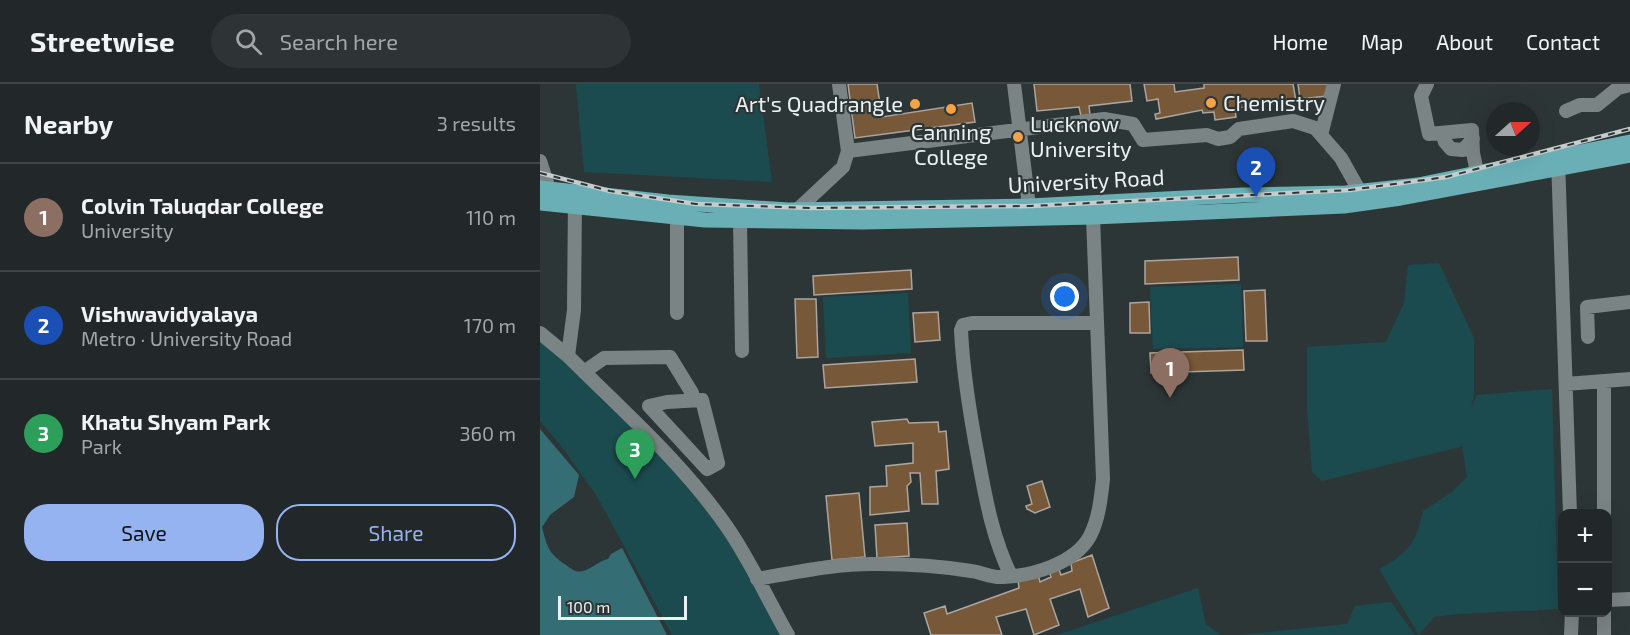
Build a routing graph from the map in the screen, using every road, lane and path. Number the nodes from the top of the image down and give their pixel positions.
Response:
1 (839, 84) edge
2 (1014, 84) edge
3 (1334, 84) edge
4 (1427, 84) edge
5 (1630, 85) edge
6 (1566, 111) dead end
7 (1019, 129) junction
8 (1321, 135) junction
9 (1630, 142) edge
10 (848, 152) junction
11 (1630, 155) edge
12 (540, 161) edge
13 (1558, 162) junction
14 (1477, 172) junction
15 (545, 188) edge
16 (1360, 198) junction
17 (575, 200) junction
18 (540, 203) edge
19 (1029, 207) junction
20 (791, 214) junction
21 (677, 218) junction
22 (740, 220) junction
23 (1093, 222) junction
24 (1630, 302) edge
25 (677, 312) dead end
26 (1096, 323) junction
27 (540, 333) edge
28 (1588, 337) dead end
29 (742, 351) dead end
30 (568, 356) junction
31 (584, 372) junction
32 (1630, 379) edge
33 (1604, 381) junction
34 (1566, 384) junction
35 (692, 393) dead end
36 (677, 437) junction
37 (663, 449) junction
38 (1570, 509) edge
39 (1604, 509) edge
40 (1011, 576) junction
41 (757, 579) junction
42 (1630, 599) edge
43 (1612, 600) edge
44 (1572, 617) edge
45 (1604, 617) edge
46 (788, 635) edge
47 (1572, 635) edge
48 (1604, 635) edge

1 - 10 street
2 - 7 street
3 - 8 street
4 - 14 street
5 - 6 street
7 - 8 street
7 - 10 street
7 - 19 street
8 - 16 street
9 - 13 main road, University Road
10 - 20 street
11 - 13 main road, University Road
12 - 15 street
13 - 14 main road, University Road
13 - 16 main road, University Road
13 - 34 street
14 - 16 main road, University Road
15 - 17 main road, University Road
16 - 19 main road, University Road
16 - 23 main road, University Road
17 - 18 main road, University Road
17 - 20 main road, University Road
17 - 21 main road, University Road
17 - 30 street
19 - 20 main road, University Road
20 - 22 main road, University Road
20 - 23 main road, University Road
21 - 22 main road, University Road
21 - 25 street
22 - 29 street
23 - 26 street
24 - 28 street
26 - 40 street
26 - 40 street
27 - 30 street
30 - 31 street
31 - 35 street
31 - 37 street
32 - 33 street
33 - 34 street
33 - 39 street
34 - 38 street
36 - 36 street
36 - 37 street
37 - 41 street
40 - 41 street
41 - 46 street
42 - 43 street
44 - 47 street
45 - 48 street

